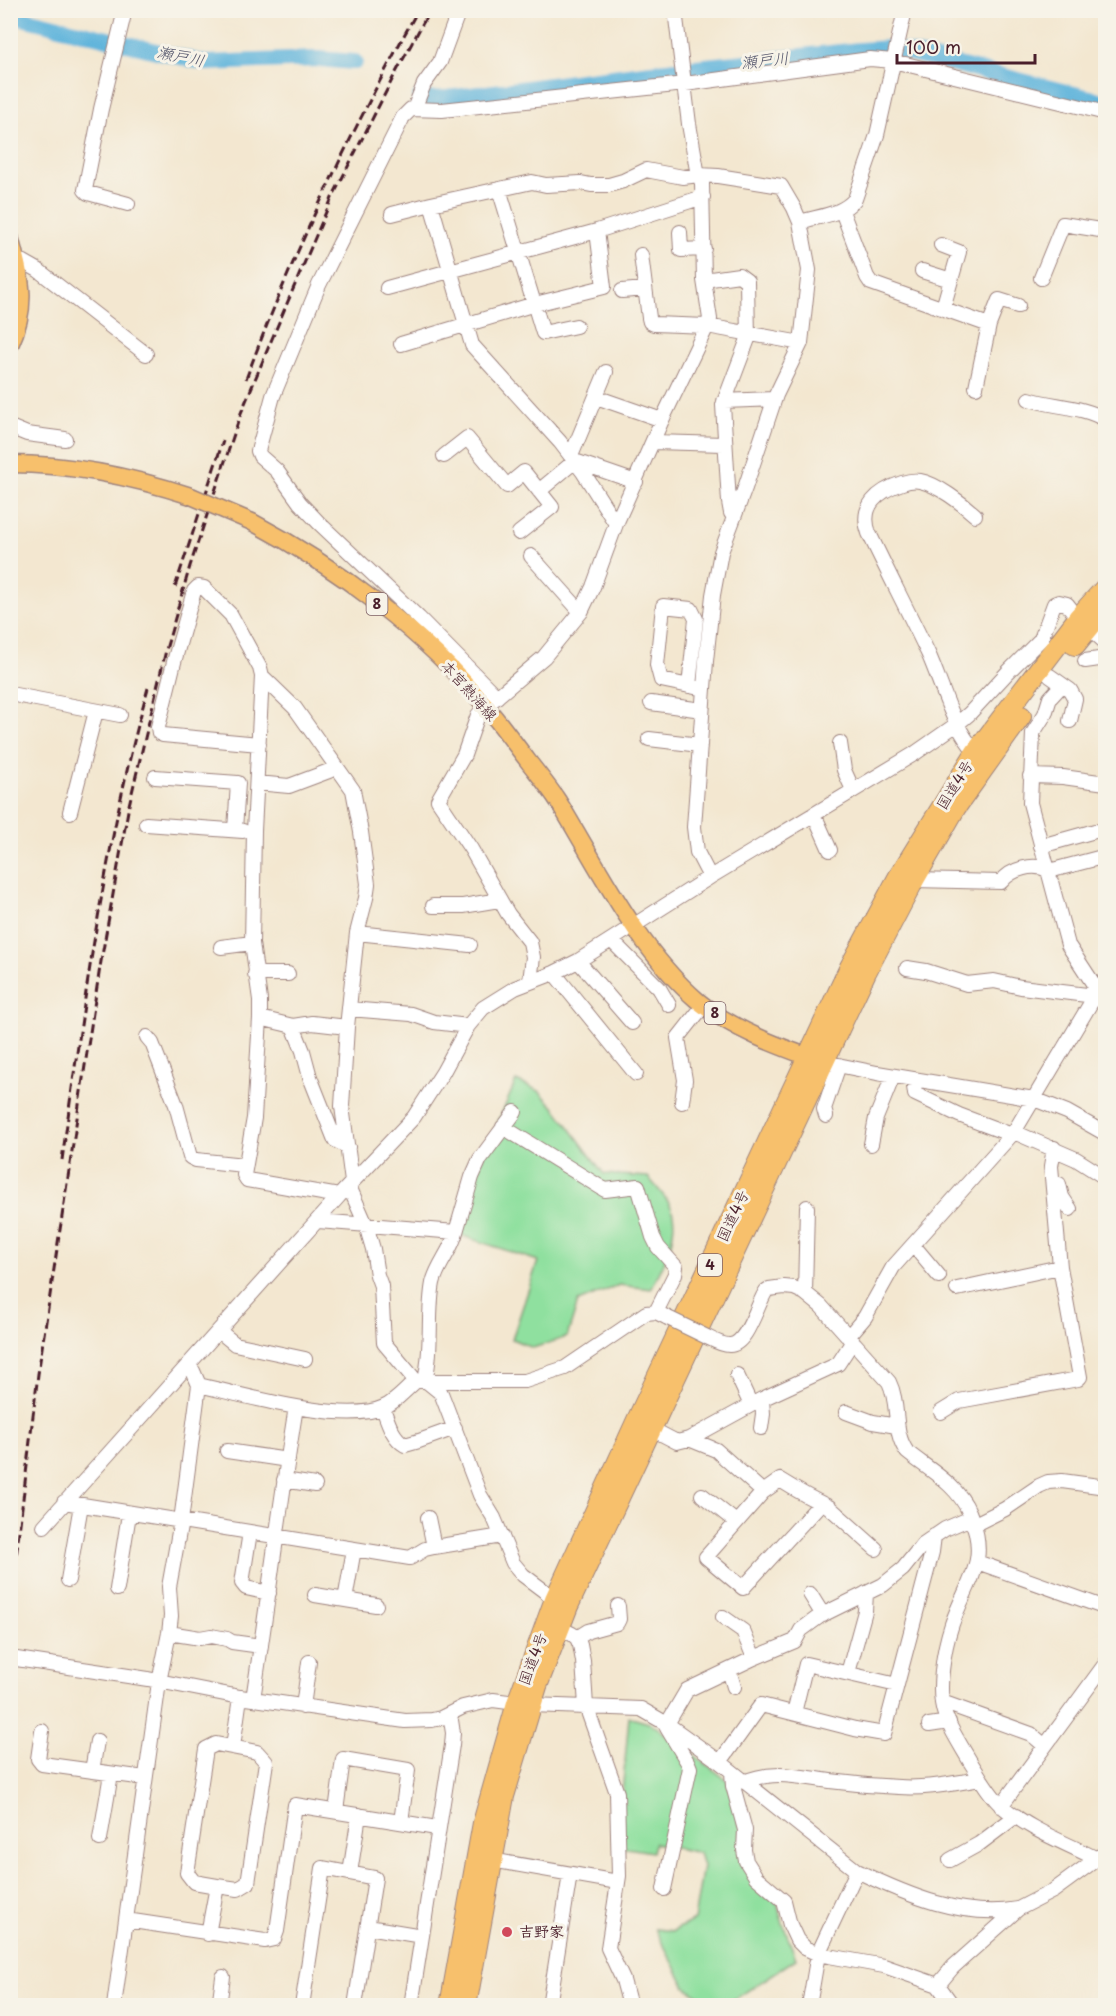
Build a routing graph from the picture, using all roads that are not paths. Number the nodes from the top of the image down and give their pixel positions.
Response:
1 (125, 10) edge
2 (459, 10) edge
3 (675, 10) edge
4 (905, 10) edge
5 (894, 54) junction
6 (683, 76) junction
7 (414, 109) junction
8 (1106, 113) edge
9 (699, 175) junction
10 (499, 189) junction
11 (704, 197) junction
12 (128, 204) dead end
13 (431, 204) junction
14 (842, 211) junction
15 (392, 214) dead end
16 (800, 222) junction
17 (597, 231) junction
18 (1106, 231) edge
19 (680, 232) dead end
20 (10, 237) edge
21 (940, 245) dead end
22 (704, 249) junction
23 (520, 252) junction
24 (641, 255) dead end
25 (17, 261) junction
26 (922, 271) dead end
27 (449, 272) junction
28 (1041, 278) dead end
29 (704, 280) junction
30 (951, 280) junction
31 (387, 288) dead end
32 (645, 289) junction
33 (621, 291) dead end
34 (535, 304) junction
35 (1018, 306) dead end
36 (943, 308) junction
37 (465, 324) junction
38 (576, 326) dead end
39 (707, 326) junction
40 (989, 326) junction
41 (749, 335) junction
42 (801, 343) junction
43 (401, 344) dead end
44 (10, 345) edge
45 (146, 354) dead end
46 (606, 372) dead end
47 (976, 387) dead end
48 (596, 397) junction
49 (774, 399) junction
50 (1029, 399) dead end
51 (724, 401) junction
52 (662, 420) junction
53 (1106, 420) edge
54 (10, 428) edge
55 (65, 439) dead end
56 (654, 442) junction
57 (724, 444) junction
58 (444, 456) dead end
59 (573, 459) junction
60 (10, 464) edge
61 (636, 482) junction
62 (539, 491) junction
63 (975, 515) dead end
64 (734, 516) junction
65 (616, 524) junction
66 (519, 533) dead end
67 (531, 556) dead end
68 (1106, 587) edge
69 (1106, 608) edge
70 (581, 612) junction
71 (1083, 622) junction
72 (1106, 643) edge
73 (1084, 661) dead end
74 (1104, 662) edge
75 (262, 676) junction
76 (1056, 680) junction
77 (689, 686) junction
78 (704, 689) junction
79 (10, 694) edge
80 (491, 701) junction
81 (651, 703) dead end
82 (702, 710) junction
83 (96, 711) junction
84 (120, 715) dead end
85 (1070, 721) dead end
86 (957, 724) junction
87 (649, 739) dead end
88 (840, 743) dead end
89 (259, 744) junction
90 (700, 745) junction
91 (976, 752) junction
92 (338, 768) junction
93 (1030, 776) junction
94 (155, 777) dead end
95 (257, 783) junction
96 (1106, 783) edge
97 (853, 790) junction
98 (70, 812) dead end
99 (814, 814) junction
100 (146, 824) dead end
101 (235, 830) junction
102 (254, 831) junction
103 (1095, 831) dead end
104 (1041, 846) junction
105 (830, 850) dead end
106 (1106, 856) edge
107 (1049, 871) junction
108 (710, 877) junction
109 (914, 880) junction
110 (499, 900) junction
111 (433, 906) dead end
112 (633, 927) junction
113 (357, 933) junction
114 (611, 940) junction
115 (252, 943) junction
116 (470, 945) dead end
117 (221, 947) dead end
118 (578, 961) junction
119 (907, 968) dead end
120 (554, 973) junction
121 (255, 974) junction
122 (288, 974) dead end
123 (530, 981) junction
124 (1101, 997) edge
125 (669, 1005) dead end
126 (704, 1005) junction
127 (349, 1009) junction
128 (260, 1018) junction
129 (632, 1023) dead end
130 (293, 1026) junction
131 (346, 1026) junction
132 (468, 1026) junction
133 (147, 1037) dead end
134 (823, 1061) junction
135 (636, 1074) dead end
136 (893, 1076) junction
137 (913, 1079) junction
138 (1034, 1099) junction
139 (682, 1102) dead end
140 (515, 1112) dead end
141 (826, 1116) dead end
142 (503, 1127) junction
143 (1013, 1133) junction
144 (1106, 1134) edge
145 (871, 1144) dead end
146 (348, 1147) junction
147 (1054, 1148) junction
148 (244, 1164) junction
149 (1052, 1166) junction
150 (1106, 1178) edge
151 (347, 1188) junction
152 (807, 1207) dead end
153 (1070, 1209) dead end
154 (318, 1221) junction
155 (366, 1225) junction
156 (456, 1232) junction
157 (913, 1245) junction
158 (1060, 1267) junction
159 (939, 1276) dead end
160 (957, 1289) dead end
161 (806, 1293) junction
162 (662, 1315) junction
163 (219, 1330) junction
164 (850, 1339) junction
165 (305, 1359) dead end
166 (188, 1365) junction
167 (737, 1375) dead end
168 (420, 1380) junction
169 (200, 1385) junction
170 (756, 1402) junction
171 (296, 1407) junction
172 (383, 1408) junction
173 (846, 1412) dead end
174 (941, 1412) dead end
175 (644, 1425) junction
176 (897, 1426) junction
177 (455, 1428) junction
178 (760, 1428) dead end
179 (689, 1439) junction
180 (227, 1451) dead end
181 (288, 1460) junction
182 (284, 1480) junction
183 (315, 1485) dead end
184 (1106, 1487) edge
185 (763, 1492) junction
186 (702, 1495) dead end
187 (64, 1502) junction
188 (821, 1503) junction
189 (81, 1505) junction
190 (129, 1514) junction
191 (428, 1518) dead end
192 (181, 1521) junction
193 (736, 1522) junction
194 (972, 1522) junction
195 (44, 1526) dead end
196 (250, 1532) junction
197 (502, 1536) junction
198 (934, 1536) junction
199 (275, 1537) junction
200 (434, 1547) junction
201 (354, 1549) junction
202 (876, 1549) dead end
203 (977, 1562) junction
204 (68, 1580) dead end
205 (117, 1589) dead end
206 (269, 1593) junction
207 (866, 1593) junction
208 (810, 1594) dead end
209 (315, 1595) dead end
210 (555, 1599) junction
211 (345, 1600) junction
212 (376, 1605) dead end
213 (618, 1606) dead end
214 (1106, 1608) edge
215 (823, 1615) junction
216 (723, 1617) dead end
217 (560, 1628) junction
218 (169, 1634) junction
219 (577, 1638) junction
220 (261, 1646) junction
221 (10, 1658) edge
222 (754, 1658) junction
223 (309, 1662) dead end
224 (1106, 1663) edge
225 (729, 1670) junction
226 (848, 1673) junction
227 (153, 1681) junction
228 (897, 1685) junction
229 (734, 1687) dead end
230 (246, 1698) junction
231 (942, 1702) junction
232 (524, 1704) junction
233 (586, 1706) junction
234 (303, 1707) junction
235 (794, 1713) junction
236 (450, 1714) junction
237 (949, 1722) junction
238 (667, 1724) junction
239 (929, 1725) dead end
240 (42, 1731) dead end
241 (97, 1741) dead end
242 (1045, 1746) junction
243 (233, 1747) junction
244 (720, 1762) junction
245 (92, 1771) junction
246 (732, 1772) junction
247 (111, 1774) junction
248 (145, 1779) junction
249 (981, 1779) junction
250 (744, 1782) junction
251 (1002, 1806) junction
252 (336, 1811) junction
253 (359, 1815) junction
254 (1016, 1816) junction
255 (401, 1822) junction
256 (437, 1828) junction
257 (100, 1839) dead end
258 (1100, 1855) edge
259 (491, 1860) junction
260 (950, 1860) dead end
261 (857, 1871) junction
262 (350, 1873) junction
263 (570, 1874) junction
264 (618, 1881) junction
265 (217, 1886) junction
266 (664, 1889) dead end
267 (1018, 1909) junction
268 (126, 1920) junction
269 (368, 1927) junction
270 (208, 1934) junction
271 (422, 1936) junction
272 (818, 1954) junction
273 (223, 1977) dead end
274 (938, 1985) junction
275 (114, 2006) edge
276 (219, 2006) edge
277 (302, 2006) edge
278 (356, 2006) edge
279 (411, 2006) edge
280 (450, 2006) edge
281 (466, 2006) edge
282 (549, 2006) edge
283 (630, 2006) edge
284 (809, 2006) edge
285 (953, 2006) edge

1 - 12 street
2 - 7 street
3 - 6 street
4 - 5 street
5 - 6 street
5 - 8 street
5 - 14 street
6 - 7 street
6 - 9 street
7 - 80 street
9 - 10 street
9 - 11 street
9 - 16 street
10 - 13 street
10 - 23 street
11 - 17 street
11 - 22 street
13 - 15 street
13 - 27 street
14 - 16 street
14 - 36 street
16 - 42 street
17 - 23 street
17 - 34 street
18 - 28 street
19 - 22 street
20 - 25 main road
21 - 30 street
22 - 29 street
23 - 27 street
23 - 34 street
24 - 32 street
25 - 44 main road
25 - 45 street
26 - 30 street
27 - 31 street
27 - 37 street
29 - 39 street
29 - 41 street
30 - 36 street
32 - 33 street
32 - 39 street
34 - 37 street
34 - 38 street
35 - 40 street
36 - 40 street
37 - 43 street
37 - 59 street
39 - 41 street
39 - 52 street
40 - 47 street
41 - 42 street
41 - 51 street
42 - 49 street
46 - 48 street
48 - 52 street
48 - 59 street
49 - 51 street
49 - 64 street
50 - 53 street
51 - 57 street
52 - 56 street
54 - 55 street
56 - 57 street
56 - 61 street
57 - 64 street
58 - 62 street
59 - 61 street
59 - 62 street
59 - 65 street
60 - 80 main road, 本宮熱海線 / 8, bridge
61 - 65 street
62 - 66 street
63 - 86 street
64 - 78 street
65 - 70 street
67 - 70 street
68 - 71 highway, 国道4号 / 4
69 - 71 highway, 国道4号 / 4
70 - 80 street
71 - 72 street
71 - 76 highway, 国道4号 / 4
71 - 86 street
71 - 91 highway, 国道4号 / 4
73 - 74 street
75 - 89 street
75 - 89 street
75 - 92 street
76 - 85 street
76 - 93 street
76 - 109 highway, 国道4号 / 4
77 - 77 street
77 - 78 street
78 - 82 street
79 - 83 street
80 - 110 street
80 - 112 main road, 本宮熱海線 / 8
81 - 82 street
82 - 90 street
83 - 84 street
83 - 98 street
86 - 91 street
86 - 97 street
87 - 90 street
88 - 97 street
89 - 95 street
90 - 108 street
91 - 134 highway, 国道4号 / 4
92 - 95 street
92 - 113 street
93 - 96 street
93 - 104 street
94 - 101 street
95 - 102 street
97 - 99 street
99 - 105 street
99 - 108 street
100 - 101 street
101 - 102 street
102 - 115 street
103 - 104 street
104 - 107 street
106 - 107 street
107 - 109 street
107 - 124 street
108 - 112 street
109 - 134 highway, 国道4号 / 4
110 - 111 street
110 - 123 street
112 - 114 street
112 - 126 main road, 本宮熱海線 / 8
113 - 116 street
113 - 127 street
114 - 118 street
114 - 125 street
115 - 117 street
115 - 121 street
118 - 120 street
118 - 129 street
119 - 124 street
120 - 123 street
120 - 135 street
121 - 122 street
121 - 128 street
123 - 132 street
124 - 138 street
126 - 134 main road, 本宮熱海線 / 8
126 - 139 street
127 - 131 street
127 - 132 street
128 - 130 street
128 - 148 street
130 - 131 street
130 - 146 street
131 - 146 street
132 - 151 street
133 - 148 street
134 - 136 street
134 - 141 street
134 - 175 highway, 国道4号 / 4
136 - 137 street
136 - 145 street
137 - 138 street
137 - 143 street
138 - 143 street
138 - 144 street
140 - 142 street
142 - 156 street
142 - 162 street
143 - 147 street
143 - 157 street
146 - 151 street
147 - 149 street
147 - 150 street
148 - 151 street
149 - 153 street
149 - 158 street
151 - 154 street
151 - 155 street
152 - 161 street
154 - 155 street
154 - 163 street
155 - 156 street
155 - 168 street
156 - 168 street
157 - 159 street
157 - 164 street
158 - 160 street
158 - 174 street
161 - 162 street, bridge
161 - 164 street
162 - 168 street
163 - 165 street
163 - 166 street
164 - 170 street
164 - 176 street
166 - 169 street
166 - 187 street
167 - 170 street
168 - 172 street
168 - 177 street
169 - 171 street
169 - 192 street
170 - 178 street
170 - 179 street
171 - 172 street
171 - 181 street
172 - 177 street
173 - 176 street
175 - 179 street
175 - 210 highway, 国道4号 / 4
175 - 217 highway, 国道4号 / 4
176 - 194 street
177 - 197 street
179 - 185 street
180 - 181 street
181 - 182 street
182 - 183 street
182 - 199 street
184 - 194 street
185 - 188 street
185 - 193 street
186 - 193 street
187 - 189 street
187 - 195 street
188 - 193 street
188 - 202 street
189 - 190 street
189 - 204 street
190 - 192 street
190 - 205 street
191 - 200 street
192 - 196 street
192 - 218 street
194 - 198 street
194 - 203 street
196 - 199 street
196 - 206 street
197 - 200 street
197 - 210 street
198 - 207 street
198 - 228 street
199 - 201 street
199 - 206 street
200 - 201 street
201 - 211 street
203 - 214 street
203 - 231 street
206 - 220 street
207 - 215 street
207 - 226 street
208 - 215 street
209 - 211 street
210 - 232 highway, 国道4号 / 4
211 - 212 street
213 - 219 street
215 - 222 street
216 - 222 street
217 - 219 street
217 - 232 highway, 国道4号 / 4
218 - 220 street
218 - 227 street
219 - 233 street
220 - 230 street
221 - 227 street
222 - 225 street
223 - 234 street
224 - 242 street
225 - 229 street
225 - 238 street
226 - 228 street
226 - 235 street
227 - 230 street
227 - 248 street
228 - 235 street
230 - 234 street
230 - 243 street
231 - 237 street
231 - 242 street
232 - 233 street
232 - 236 street
232 - 259 highway, 国道4号 / 4
232 - 280 highway, 国道4号 / 4
233 - 238 street
233 - 264 street
234 - 236 street
235 - 244 street
236 - 256 street
237 - 239 street
237 - 249 street
238 - 244 street
238 - 266 street
240 - 245 street
241 - 245 street
242 - 251 street
243 - 265 street
243 - 265 street
244 - 246 street
245 - 247 street
246 - 250 street
246 - 272 street
247 - 248 street
247 - 257 street
248 - 268 street
249 - 250 street
249 - 251 street
250 - 261 street
251 - 254 street
252 - 253 street
252 - 255 street
252 - 270 street
253 - 255 street
253 - 262 street
254 - 258 street
254 - 260 street
255 - 256 street
256 - 271 street
258 - 267 street
259 - 263 street
259 - 281 highway, 国道4号 / 4
261 - 267 street
261 - 272 street
262 - 269 street
262 - 277 street
263 - 264 street
263 - 282 street
264 - 283 street
265 - 270 street
267 - 274 street
268 - 270 street
268 - 275 street
269 - 271 street
269 - 278 street
271 - 279 street
272 - 274 street
272 - 284 street
273 - 276 street
274 - 285 street

